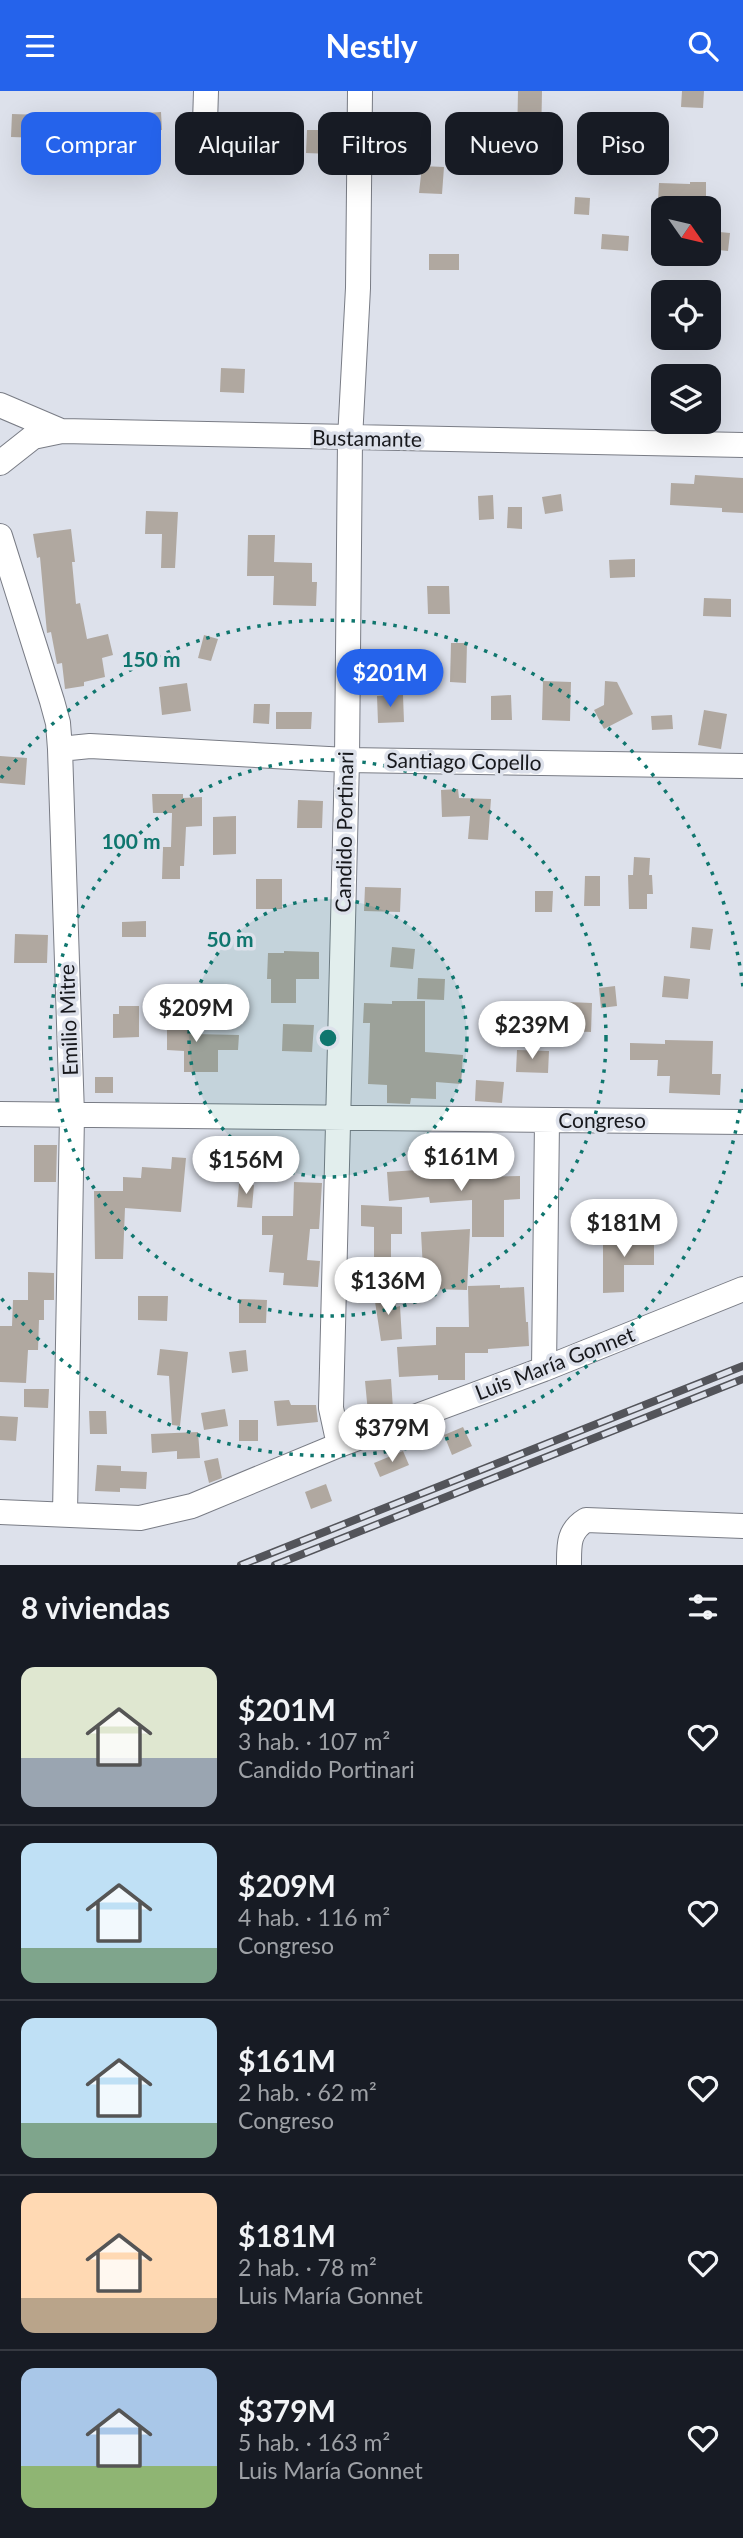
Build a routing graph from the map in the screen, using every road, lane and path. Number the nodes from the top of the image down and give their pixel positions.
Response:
1 (206, 91) edge
2 (360, 91) edge
3 (205, 112) edge
4 (0, 405) edge
5 (62, 431) junction
6 (350, 439) junction
7 (743, 445) edge
8 (0, 463) edge
9 (0, 536) edge
10 (0, 600) edge
11 (26, 623) junction
12 (60, 749) junction
13 (347, 760) junction
14 (743, 767) edge
15 (0, 1114) edge
16 (72, 1115) junction
17 (337, 1118) junction
18 (547, 1121) junction
19 (743, 1122) edge
20 (743, 1289) edge
21 (544, 1369) junction
22 (339, 1445) junction
23 (0, 1512) edge
24 (65, 1514) junction
25 (743, 1526) edge
26 (569, 1565) edge

1 - 3 street
2 - 6 street, Candido Portinari
4 - 5 street
5 - 6 street, Bustamante
5 - 8 street, Bustamante
6 - 7 street, Bustamante
6 - 13 street, Candido Portinari
9 - 11 street, Emilio Mitre
10 - 11 street
11 - 12 street, Emilio Mitre
12 - 13 street, Santiago Copello
12 - 16 street, Emilio Mitre
13 - 14 street, Santiago Copello
13 - 17 street, Candido Portinari
15 - 16 street, Congreso
16 - 17 street, Congreso
16 - 24 street, Emilio Mitre
17 - 18 street, Congreso
17 - 22 street, Candido Portinari
18 - 19 street, Congreso
18 - 21 street
20 - 21 street, Luis María Gonnet
21 - 22 street, Luis María Gonnet
22 - 24 street, Luis María Gonnet
23 - 24 street, Luis María Gonnet
25 - 26 street

